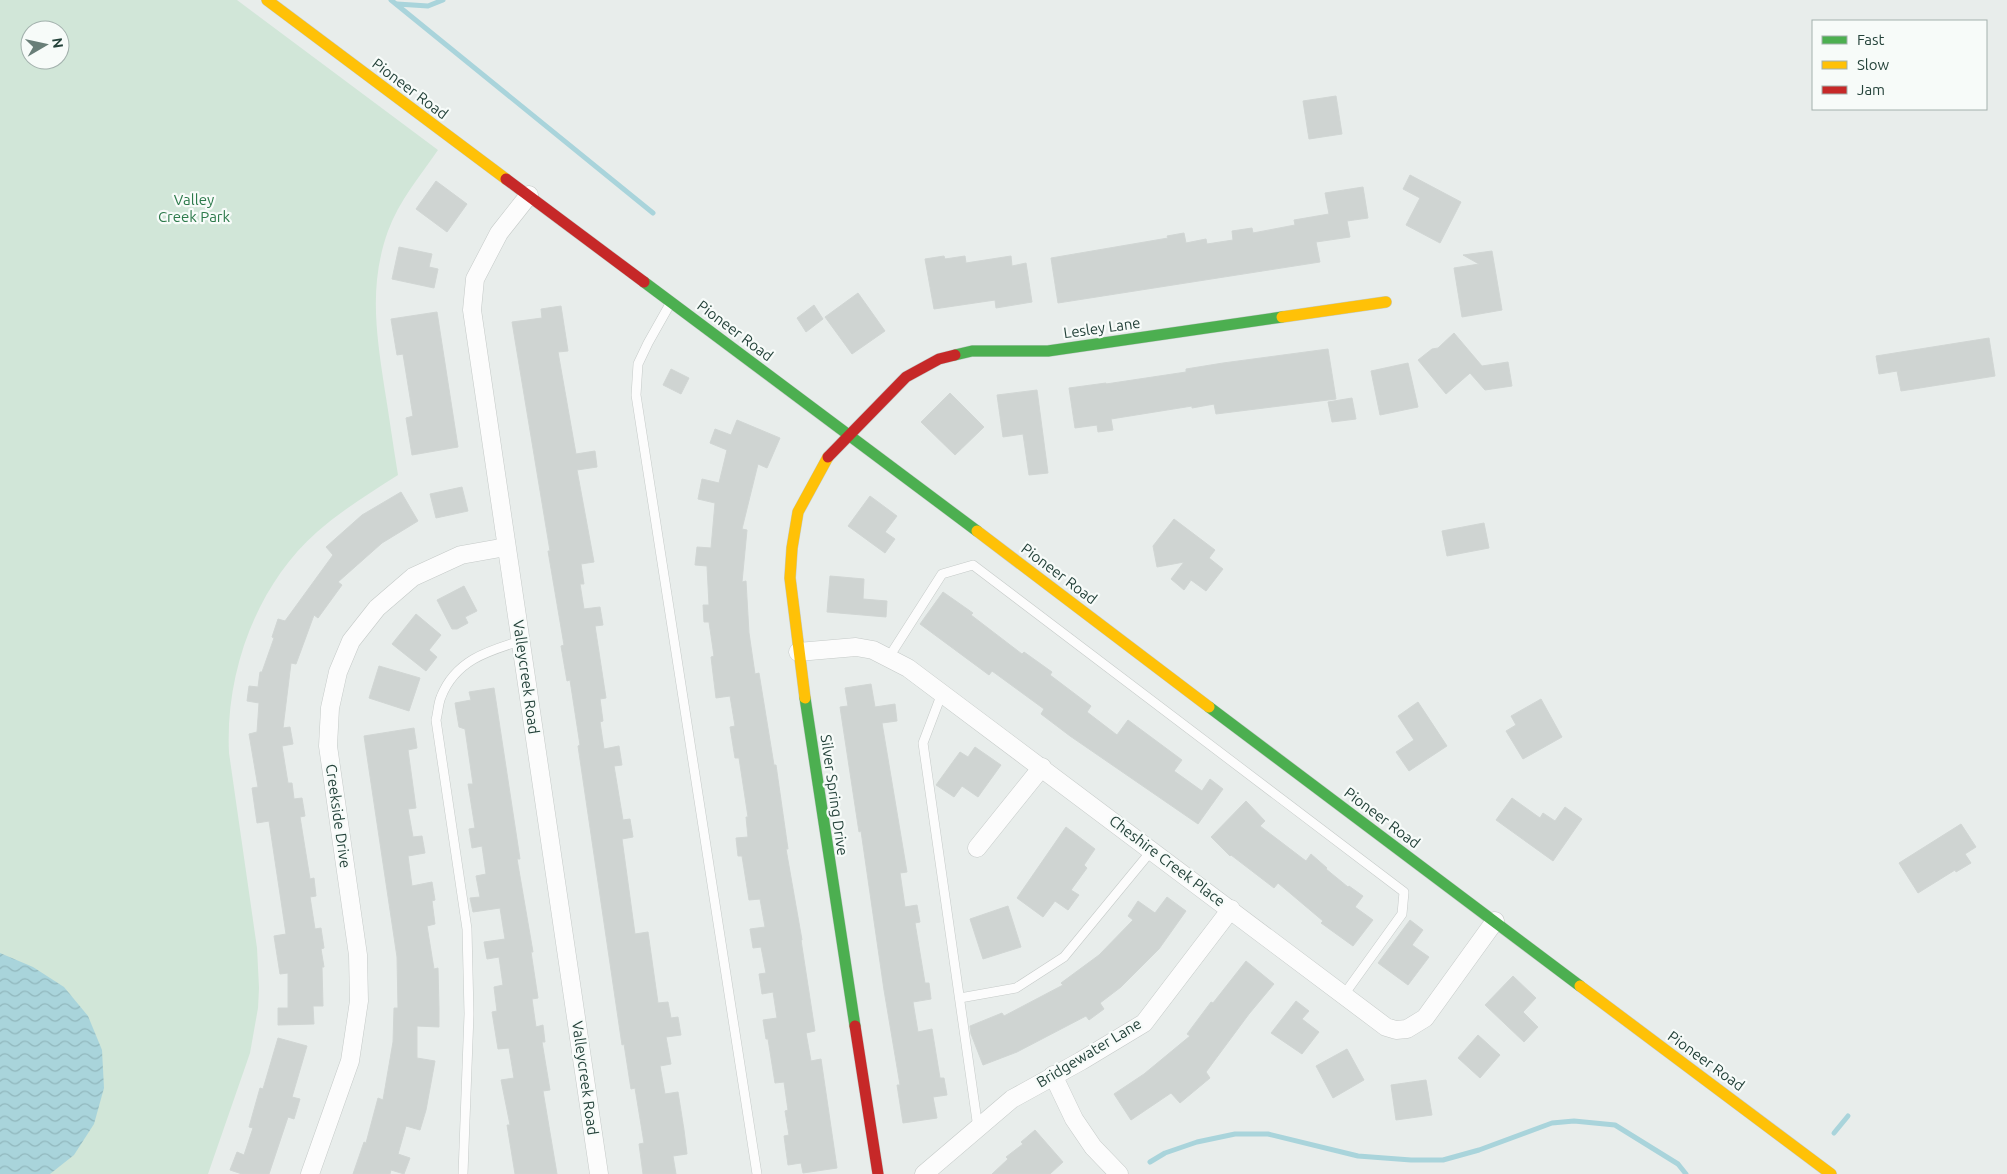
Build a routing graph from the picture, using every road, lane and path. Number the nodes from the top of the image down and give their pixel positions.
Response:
1 (267, 0) edge
2 (529, 195) junction
3 (672, 302) junction
4 (1386, 302) dead end
5 (851, 436) junction
6 (506, 547) junction
7 (520, 641) junction
8 (798, 652) junction
9 (889, 657) junction
10 (942, 693) junction
11 (1042, 767) junction
12 (978, 848) dead end
13 (1152, 850) junction
14 (1231, 909) junction
15 (1495, 921) junction
16 (1343, 996) junction
17 (960, 998) junction
18 (1053, 1075) junction
19 (978, 1128) junction
20 (310, 1174) edge
21 (463, 1174) edge
22 (599, 1174) edge
23 (757, 1174) edge
24 (878, 1174) edge
25 (924, 1174) edge
26 (1120, 1174) edge
27 (1831, 1174) edge

1 - 2 main road, Pioneer Road
2 - 3 main road, Pioneer Road
2 - 6 street, Valleycreek Road
3 - 5 main road, Pioneer Road
3 - 23 lane
4 - 5 main road, Lesley Lane
5 - 8 main road, Silver Spring Drive
5 - 15 main road, Pioneer Road
6 - 7 street, Valleycreek Road
6 - 20 street, Creekside Drive
7 - 21 lane
7 - 22 street, Valleycreek Road
8 - 9 street, Cheshire Creek Place
8 - 24 main road, Silver Spring Drive
9 - 10 street, Cheshire Creek Place
9 - 16 lane
10 - 11 street, Cheshire Creek Place
10 - 17 lane
11 - 12 street
11 - 13 street, Cheshire Creek Place
13 - 14 street, Cheshire Creek Place
13 - 17 lane
14 - 16 street, Cheshire Creek Place
14 - 18 street, Bridgewater Lane
15 - 16 street, Cheshire Creek Place
15 - 27 main road, Pioneer Road
17 - 19 lane
18 - 19 street, Bridgewater Lane
18 - 26 street
19 - 25 street, Bridgewater Lane

